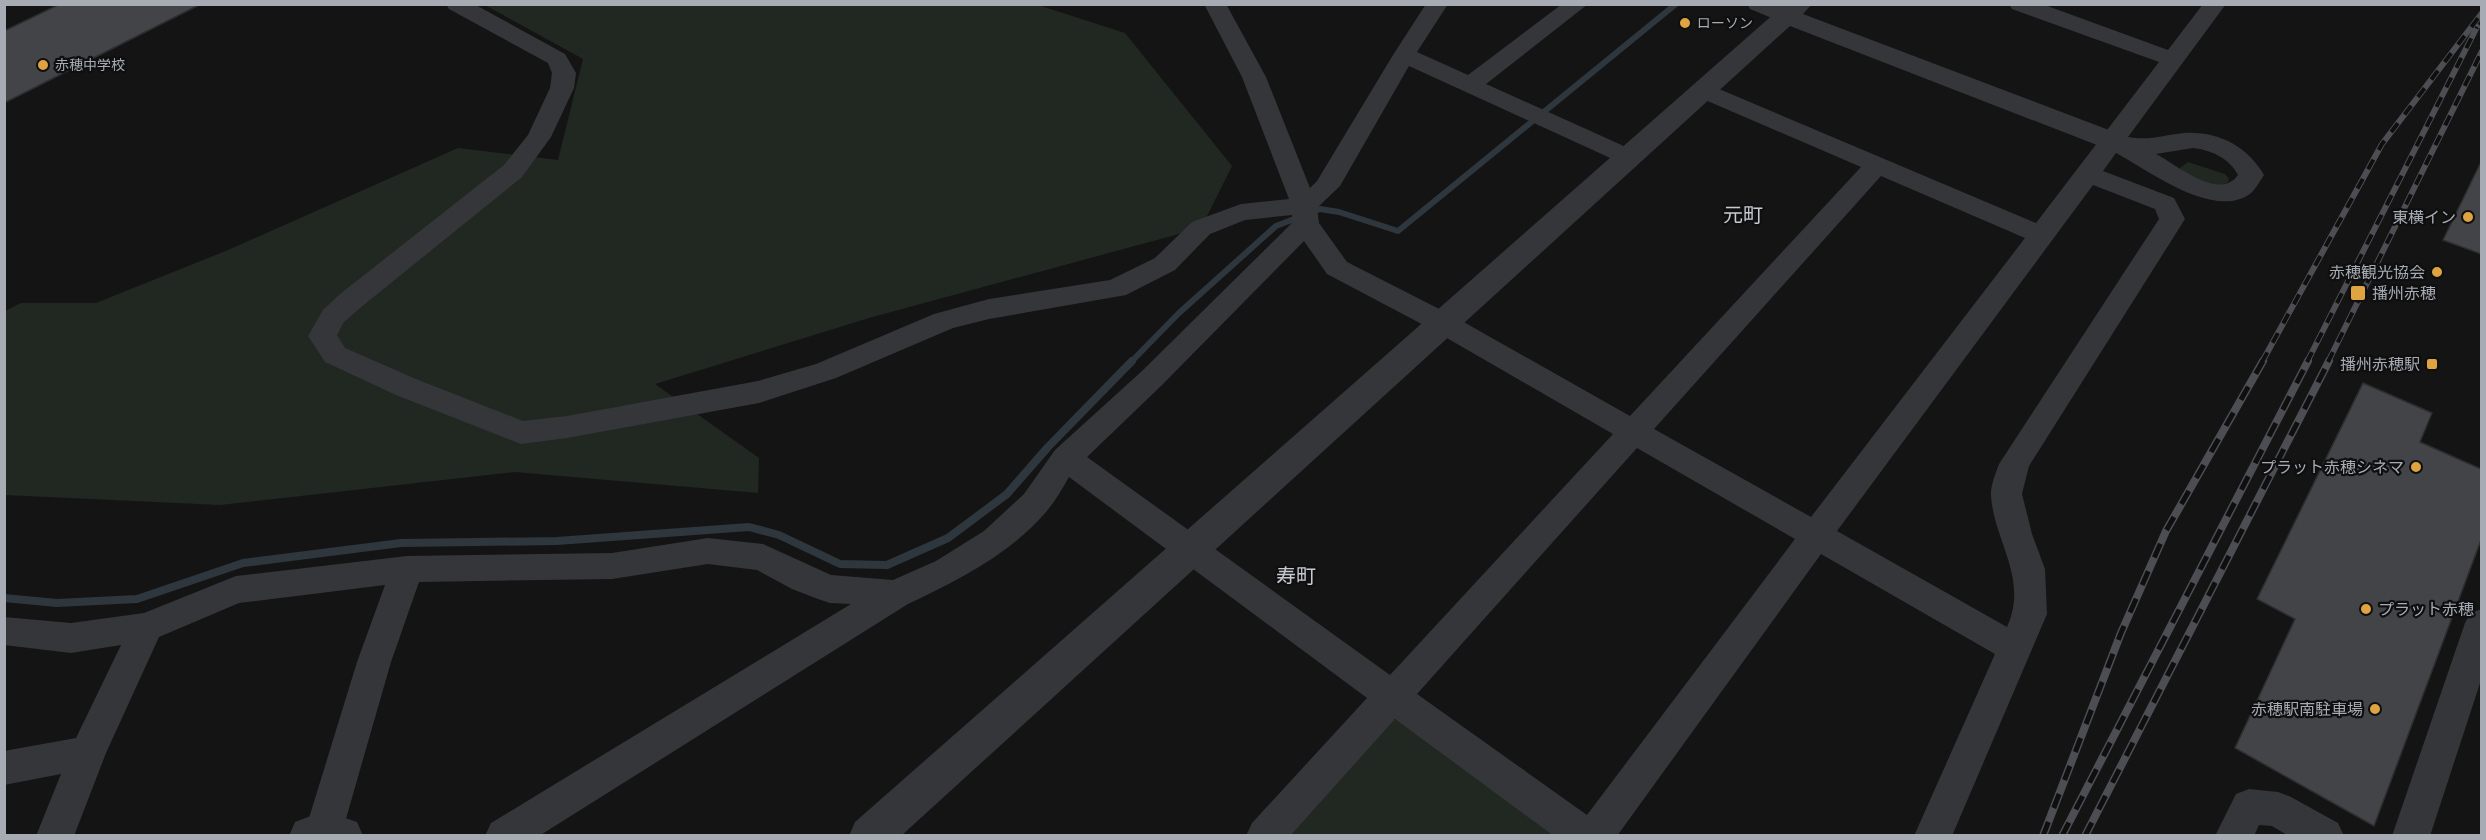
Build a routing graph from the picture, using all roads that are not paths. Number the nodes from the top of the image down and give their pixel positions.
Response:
1 (457, 4) edge
2 (1215, 4) edge
3 (1437, 4) edge
4 (1577, 4) edge
5 (1758, 4) edge
6 (2215, 4) edge
7 (2021, 5) edge
8 (1793, 10) edge
9 (1404, 55) junction
10 (2174, 60) junction
11 (1471, 84) junction
12 (1704, 91) junction
13 (2112, 141) junction
14 (1628, 157) junction
15 (1876, 166) junction
16 (2088, 174) junction
17 (1305, 215) junction
18 (2041, 235) junction
19 (1443, 323) junction
20 (1635, 431) junction
21 (1066, 458) junction
22 (1816, 535) junction
23 (1189, 550) junction
24 (407, 569) junction
25 (896, 594) junction
26 (2481, 623) edge
27 (147, 627) junction
28 (4, 631) edge
29 (2016, 649) junction
30 (1394, 695) junction
31 (88, 752) junction
32 (4, 768) edge
33 (325, 834) edge
34 (55, 836) edge
35 (504, 836) edge
36 (870, 836) edge
37 (1265, 836) edge
38 (1586, 836) edge
39 (1594, 836) edge
40 (1933, 836) edge
41 (2234, 836) edge
42 (2325, 836) edge
43 (2410, 836) edge

1 - 17 street
2 - 17 street
3 - 9 street
4 - 11 street
5 - 8 street
6 - 10 street
7 - 10 street
8 - 12 street
8 - 13 street
9 - 11 street
9 - 17 street
10 - 13 street
11 - 14 street
12 - 14 street
12 - 15 street
13 - 16 street
14 - 19 street
15 - 18 street
15 - 20 street
16 - 18 street
16 - 29 street
17 - 19 street
17 - 21 street
18 - 22 street
19 - 20 street
19 - 23 street
20 - 22 street
20 - 30 street
21 - 23 street
21 - 25 street
22 - 29 street
22 - 39 street
23 - 30 street
23 - 36 street
24 - 25 street
24 - 27 street
24 - 33 street
25 - 35 street
26 - 43 street
27 - 28 street
27 - 31 street
29 - 40 street
30 - 37 street
30 - 38 street
31 - 32 street
31 - 34 street
41 - 42 street

